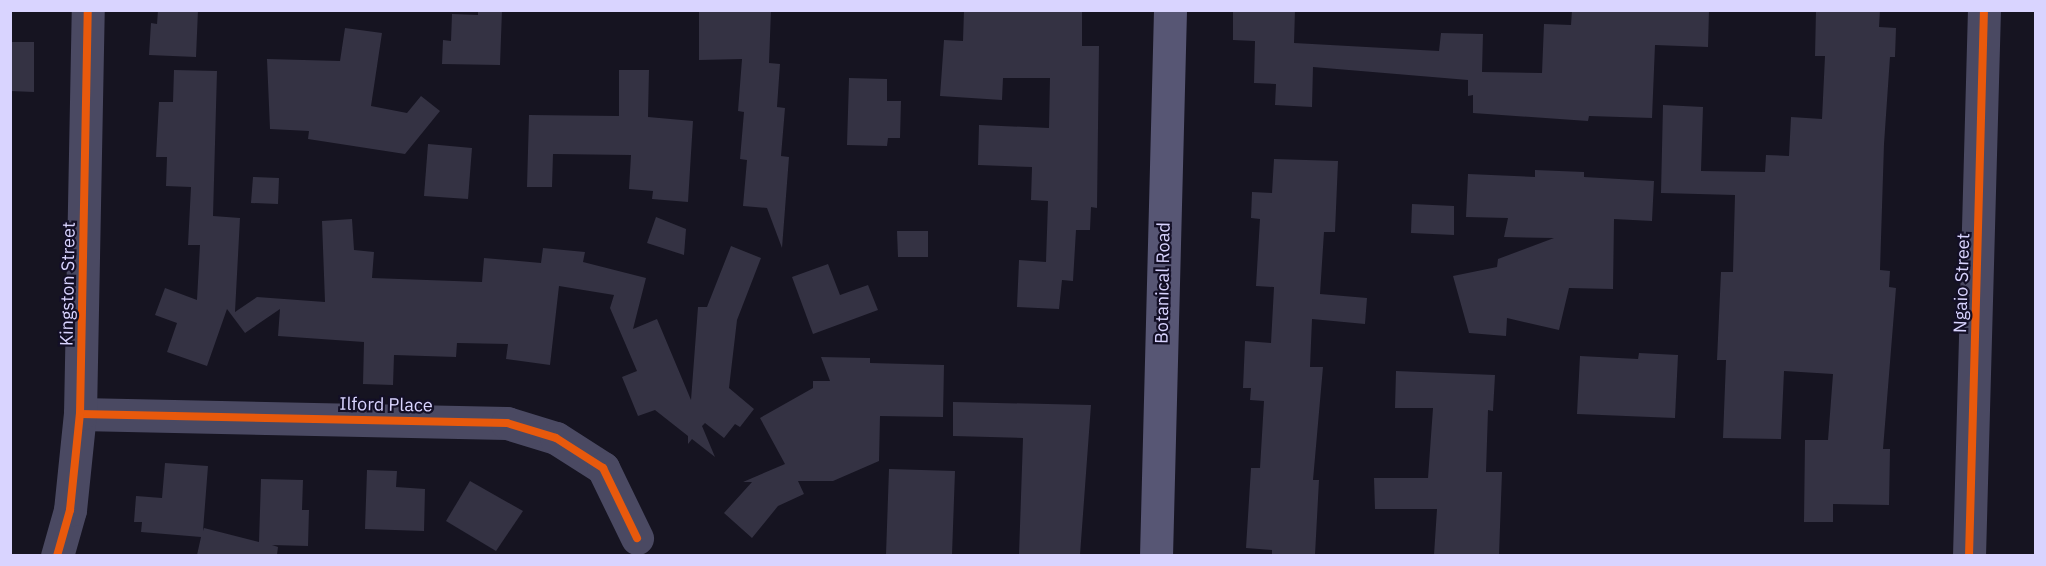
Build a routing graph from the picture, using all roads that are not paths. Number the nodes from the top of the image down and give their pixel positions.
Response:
1 (88, 10) edge
2 (1170, 10) edge
3 (1984, 10) edge
4 (80, 414) junction
5 (638, 538) dead end
6 (57, 555) edge
7 (1156, 555) edge
8 (1970, 555) edge

1 - 4 street, Kingston Street
2 - 7 main road, Botanical Road
3 - 8 street, Ngaio Street
4 - 5 street, Ilford Place
4 - 6 street, Kingston Street

